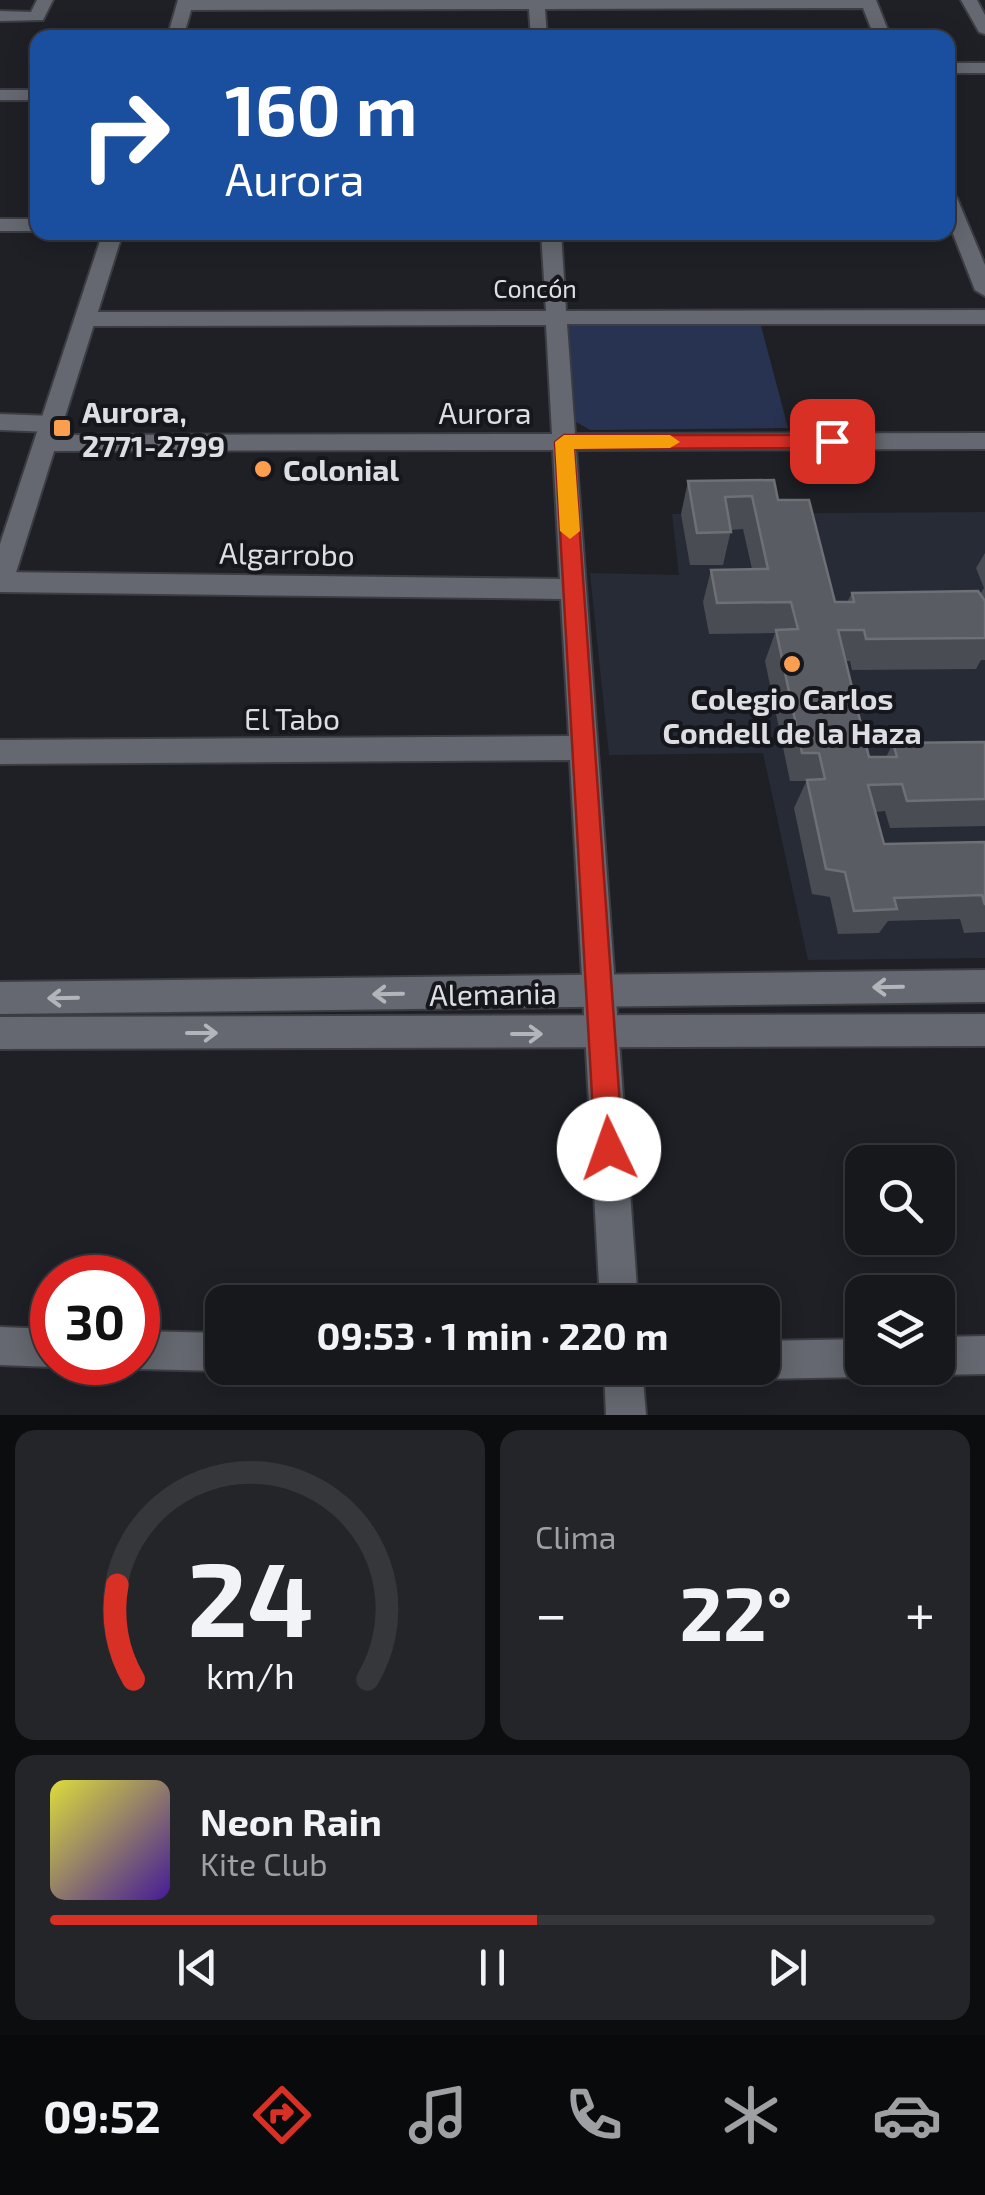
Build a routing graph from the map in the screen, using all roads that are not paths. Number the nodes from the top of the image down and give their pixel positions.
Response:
1 (45, 0) edge
2 (969, 0) edge
3 (869, 1) edge
4 (540, 2) edge
5 (185, 3) edge
6 (0, 16) edge
7 (985, 28) edge
8 (177, 30) edge
9 (539, 30) edge
10 (879, 30) edge
11 (955, 68) edge
12 (985, 68) edge
13 (0, 95) edge
14 (30, 95) edge
15 (0, 225) edge
16 (30, 225) edge
17 (955, 226) edge
18 (110, 240) edge
19 (552, 240) edge
20 (977, 251) edge
21 (985, 290) edge
22 (557, 315) junction
23 (985, 317) edge
24 (85, 318) junction
25 (0, 422) edge
26 (48, 434) junction
27 (985, 441) edge
28 (564, 442) junction
29 (0, 582) edge
30 (574, 588) junction
31 (584, 748) junction
32 (0, 752) edge
33 (985, 986) edge
34 (599, 992) junction
35 (0, 998) edge
36 (985, 1030) edge
37 (0, 1032) edge
38 (602, 1034) junction
39 (617, 1285) edge
40 (0, 1346) edge
41 (30, 1347) edge
42 (160, 1351) edge
43 (205, 1352) edge
44 (985, 1355) edge
45 (955, 1356) edge
46 (845, 1358) edge
47 (780, 1360) edge
48 (623, 1385) edge
49 (626, 1415) edge

1 - 6 street
2 - 7 street
3 - 4 street
3 - 10 street
4 - 5 street
4 - 9 street
5 - 8 street
11 - 12 street
13 - 14 street
15 - 16 street
17 - 20 street
18 - 24 street
19 - 22 street
20 - 21 street
22 - 23 street, Concón
22 - 24 street, Concón
22 - 28 street
24 - 26 street
25 - 26 street, Aurora
26 - 28 street, Aurora
26 - 29 street
27 - 28 street, Aurora
28 - 30 street
29 - 30 street, Algarrobo
30 - 31 street
31 - 32 street, El Tabo
31 - 34 street
33 -> 34 street, Alemania
34 -> 35 street, Alemania
34 - 38 street
36 - 38 street, Alemania
37 -> 38 street, Alemania
38 - 39 street
40 - 41 street
42 - 43 street
44 - 45 street
46 - 47 street
48 - 49 street

